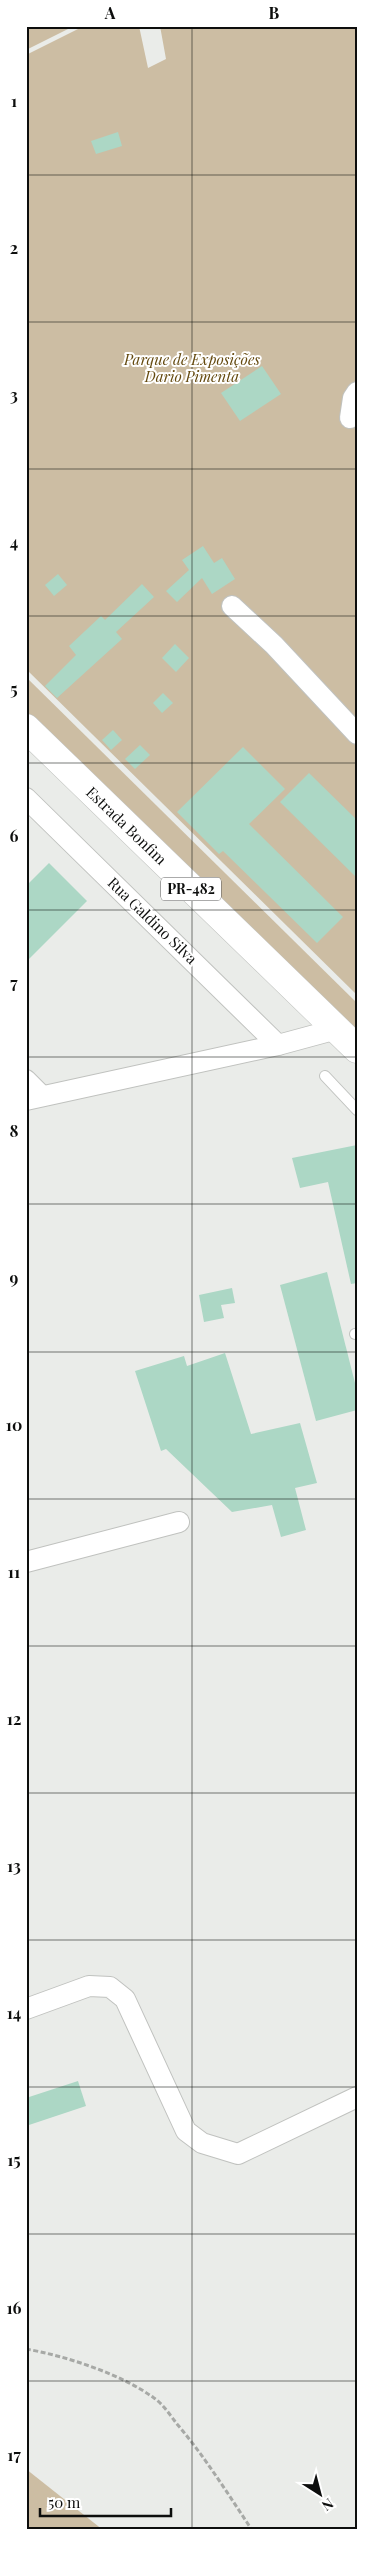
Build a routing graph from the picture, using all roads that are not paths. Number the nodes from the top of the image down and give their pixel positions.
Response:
1 (357, 392) edge
2 (350, 418) dead end
3 (232, 606) dead end
4 (26, 728) edge
5 (357, 734) edge
6 (26, 798) edge
7 (337, 1029) junction
8 (278, 1045) junction
9 (357, 1049) edge
10 (325, 1076) dead end
11 (26, 1080) edge
12 (34, 1098) edge
13 (357, 1110) edge
14 (179, 1522) dead end
15 (26, 1562) edge
16 (26, 2010) edge
17 (357, 2098) edge

1 - 2 street
3 - 5 street
4 - 7 main road, Estrada Bonfim / PR-482
6 - 8 street, Rua Galdino Silva
7 - 8 street
7 - 9 main road, Estrada Bonfim / PR-482
8 - 12 street
10 - 13 lane
11 - 12 street
14 - 15 street
16 - 17 street

